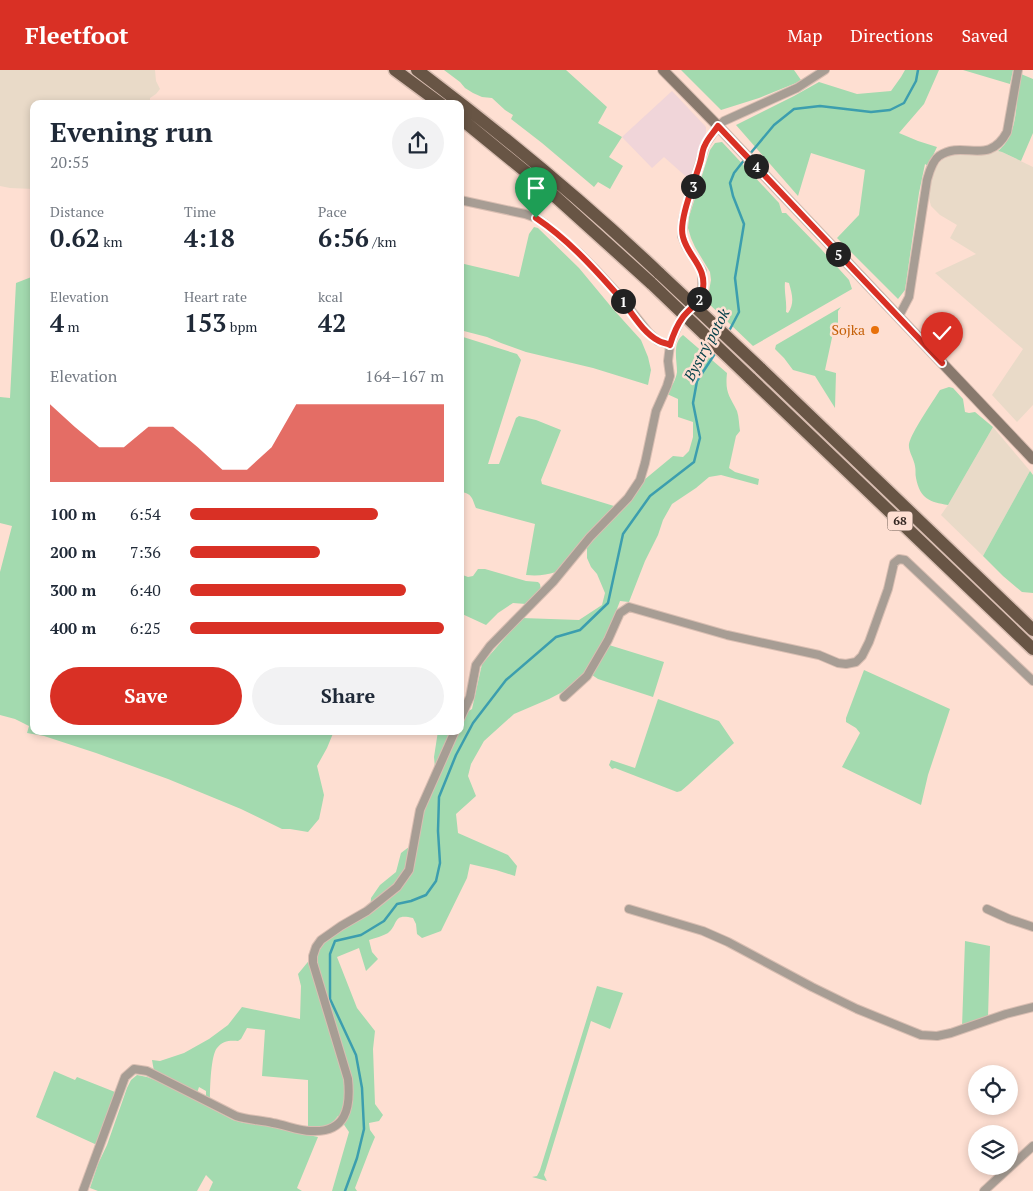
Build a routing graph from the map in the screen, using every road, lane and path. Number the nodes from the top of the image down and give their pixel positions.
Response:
1 (395, 70) edge
2 (417, 70) edge
3 (663, 70) edge
4 (825, 70) edge
5 (1018, 70) edge
6 (436, 100) edge
7 (457, 100) edge
8 (464, 105) edge
9 (464, 121) edge
10 (718, 126) junction
11 (464, 201) edge
12 (656, 279) junction
13 (899, 316) junction
14 (670, 345) junction
15 (1033, 459) edge
16 (1033, 630) edge
17 (1033, 649) edge
18 (1033, 681) edge
19 (564, 697) dead end
20 (464, 710) edge
21 (453, 735) edge
22 (629, 909) dead end
23 (987, 909) dead end
24 (1033, 927) edge
25 (1033, 1008) edge
26 (1033, 1146) edge
27 (83, 1191) edge
28 (984, 1191) edge

1 - 6 highway
2 - 7 highway, 68
3 - 10 main road
4 - 10 street
5 - 13 street
8 - 12 highway, 68
9 - 12 highway, 68
10 - 13 main road
10 - 14 street
11 - 14 street
12 - 16 highway, 68, bridge
12 - 17 highway, 68, bridge
13 - 15 main road
14 - 20 street
18 - 19 street
21 - 27 street
22 - 25 street
23 - 24 street
26 - 28 street

